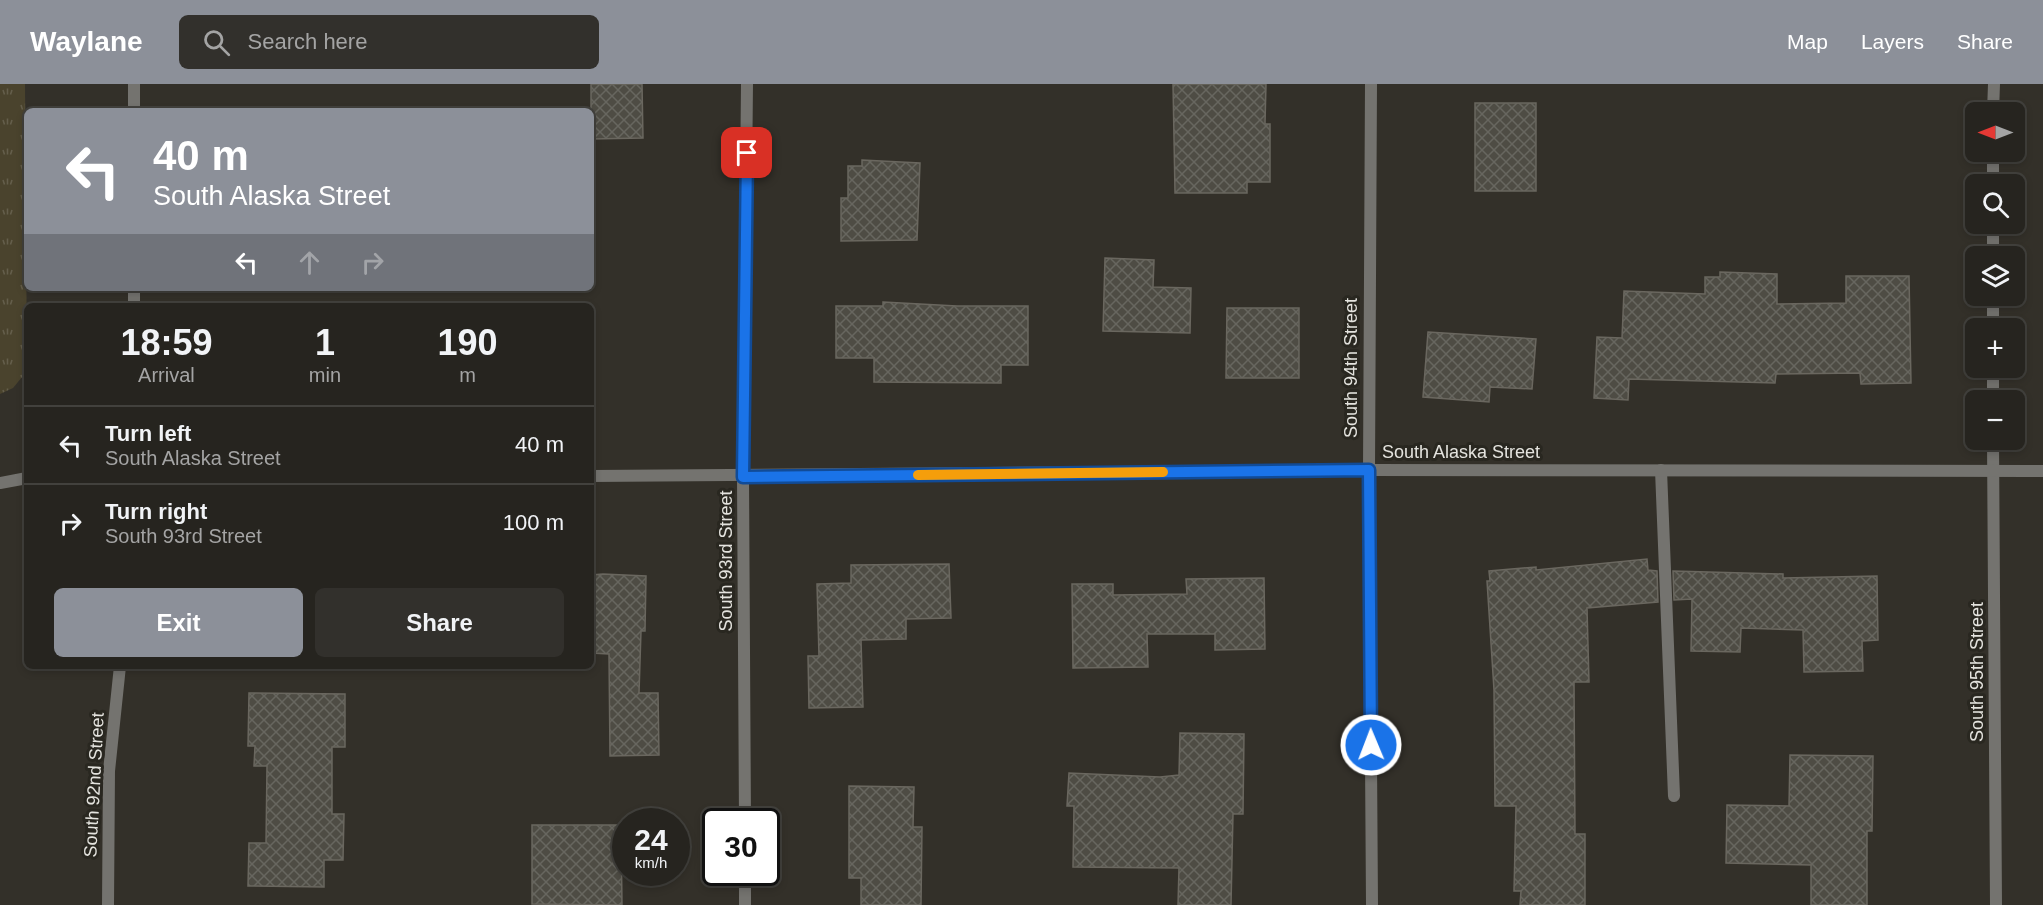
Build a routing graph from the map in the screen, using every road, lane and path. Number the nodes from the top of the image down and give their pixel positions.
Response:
1 (134, 84) edge
2 (747, 84) edge
3 (1371, 84) edge
4 (1994, 84) edge
5 (1994, 102) edge
6 (134, 108) edge
7 (1993, 450) edge
8 (1369, 470) junction
9 (1661, 470) junction
10 (1993, 471) junction
11 (2043, 471) edge
12 (594, 476) edge
13 (743, 477) junction
14 (24, 479) edge
15 (0, 483) edge
16 (120, 669) edge
17 (1674, 796) dead end
18 (745, 808) edge
19 (745, 886) edge
20 (108, 905) edge
21 (745, 905) edge
22 (1372, 905) edge
23 (1996, 905) edge

1 - 6 street
2 - 13 street, South 93rd Street
3 - 8 street, South 94th Street
4 - 5 street
7 - 10 street, South 95th Street
8 - 9 street, South Alaska Street
8 - 13 street, South Alaska Street
8 - 22 street, South 94th Street
9 - 10 street, South Alaska Street
9 - 17 street
10 - 11 street, South Alaska Street
10 - 23 street, South 95th Street
12 - 13 street, South Alaska Street
13 - 18 street, South 93rd Street
14 - 15 street
16 - 20 street, South 92nd Street
19 - 21 street

